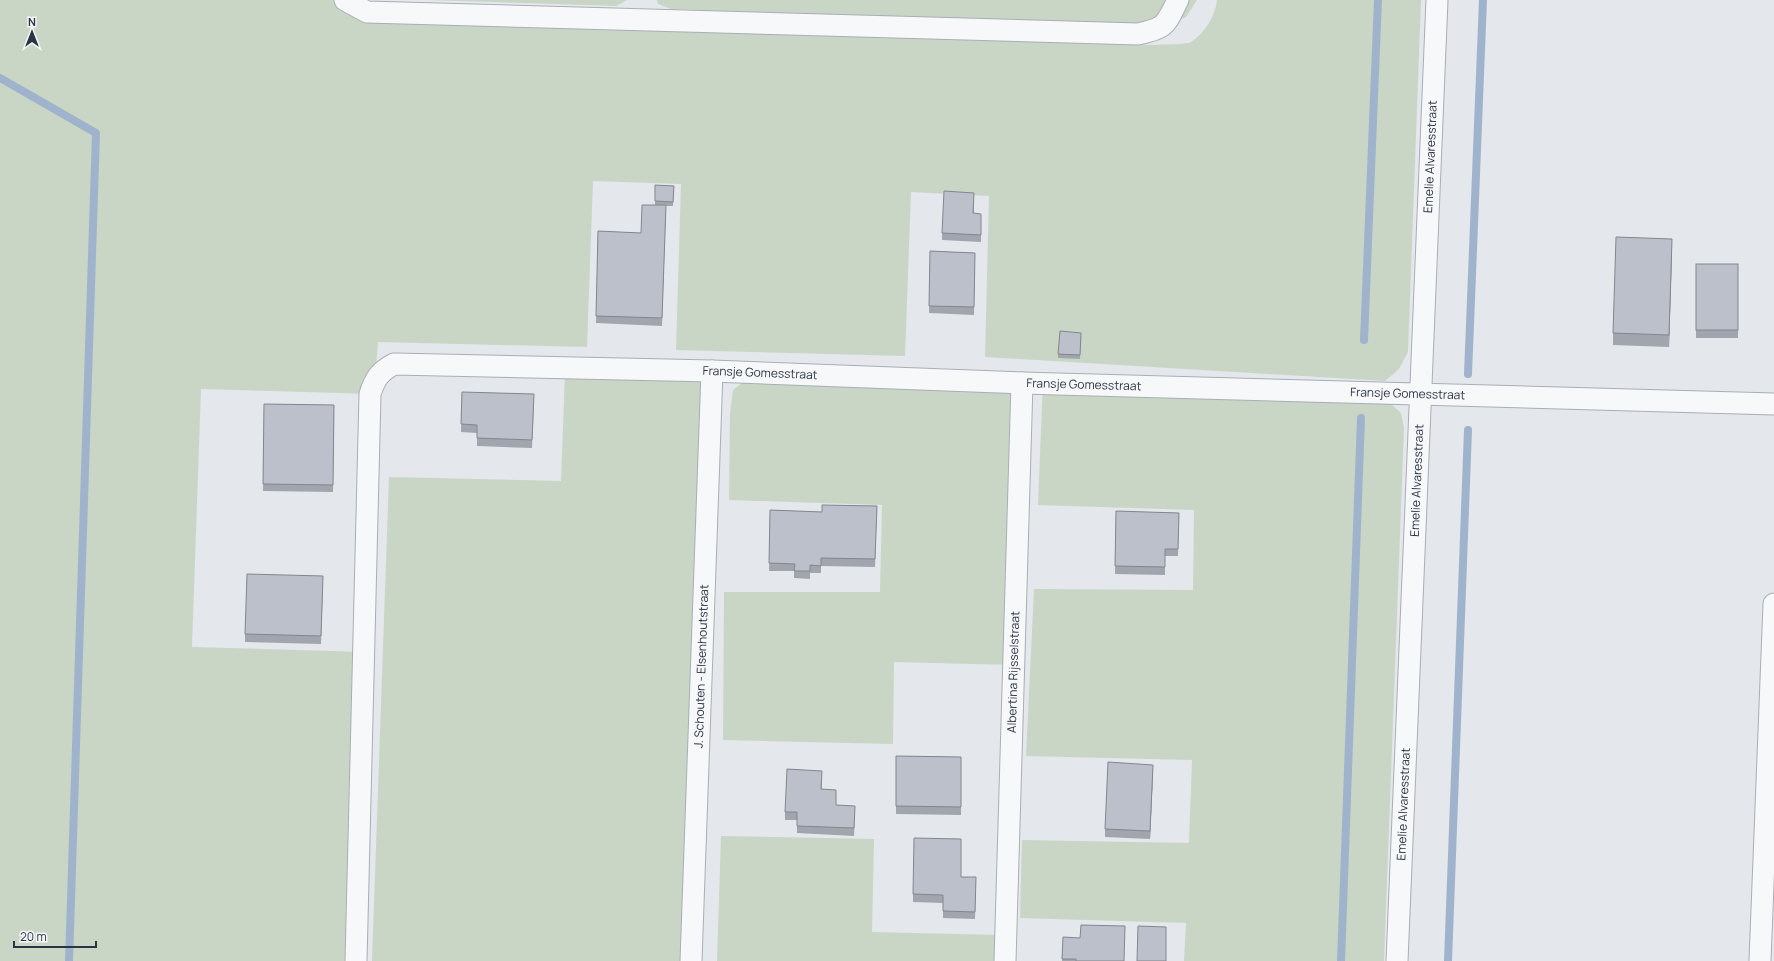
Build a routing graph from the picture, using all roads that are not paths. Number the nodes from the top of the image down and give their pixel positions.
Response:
1 (345, 0) edge
2 (1178, 0) edge
3 (1436, 0) edge
4 (620, 9) edge
5 (712, 371) junction
6 (1022, 383) junction
7 (1421, 393) junction
8 (1774, 404) edge
9 (1774, 604) edge
10 (356, 961) edge
11 (691, 961) edge
12 (1005, 961) edge
13 (1397, 961) edge
14 (1760, 961) edge

1 - 4 street
2 - 4 street
3 - 7 street, Emelie Alvaresstraat
5 - 6 street, Fransje Gomesstraat
5 - 10 street, Fransje Gomesstraat
5 - 11 street, J. Schouten - Elsenhoutstraat
6 - 7 street, Fransje Gomesstraat
6 - 12 street, Albertina Rijsselstraat
7 - 8 street, Fransje Gomesstraat
7 - 13 street, Emelie Alvaresstraat
9 - 14 street

